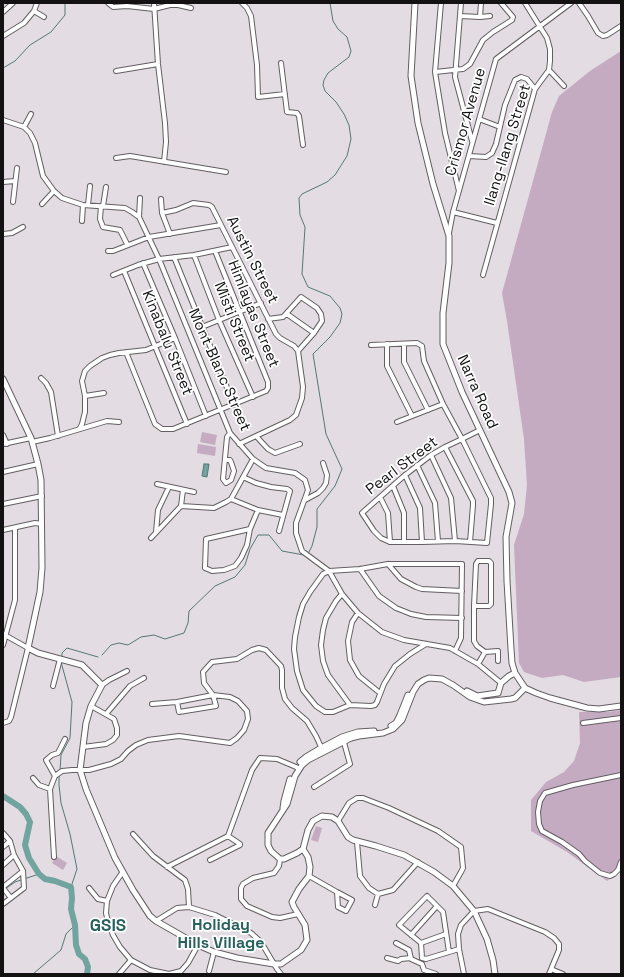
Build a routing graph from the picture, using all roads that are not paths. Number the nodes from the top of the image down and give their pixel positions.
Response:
1 (13, 3) edge
2 (37, 3) edge
3 (108, 3) edge
4 (154, 3) edge
5 (242, 3) edge
6 (414, 3) edge
7 (441, 3) edge
8 (461, 3) edge
9 (481, 3) edge
10 (501, 3) edge
11 (525, 3) edge
12 (571, 3) edge
13 (579, 3) edge
14 (191, 8) dead end
15 (154, 9) junction
16 (34, 11) junction
17 (3, 12) edge
18 (460, 16) junction
19 (490, 16) dead end
20 (44, 17) dead end
21 (480, 17) junction
22 (540, 26) junction
23 (621, 26) edge
24 (3, 36) edge
25 (281, 63) dead end
26 (158, 64) junction
27 (455, 70) junction
28 (549, 70) junction
29 (116, 71) dead end
30 (435, 72) junction
31 (564, 86) dead end
32 (535, 89) junction
33 (285, 94) junction
34 (31, 114) dead end
35 (478, 119) junction
36 (3, 120) edge
37 (24, 127) junction
38 (500, 127) junction
39 (472, 142) junction
40 (303, 145) dead end
41 (469, 156) junction
42 (116, 158) dead end
43 (164, 162) junction
44 (17, 168) dead end
45 (226, 172) dead end
46 (15, 181) junction
47 (3, 182) edge
48 (90, 186) dead end
49 (106, 186) dead end
50 (54, 191) junction
51 (459, 191) junction
52 (140, 198) dead end
53 (161, 199) dead end
54 (13, 202) dead end
55 (42, 204) dead end
56 (83, 205) junction
57 (88, 205) junction
58 (102, 206) junction
59 (453, 212) junction
60 (162, 214) junction
61 (139, 217) junction
62 (82, 221) dead end
63 (497, 223) junction
64 (221, 225) junction
65 (23, 227) dead end
66 (3, 234) edge
67 (170, 234) junction
68 (449, 236) junction
69 (149, 237) junction
70 (128, 244) junction
71 (232, 247) junction
72 (108, 251) dead end
73 (215, 251) junction
74 (194, 255) junction
75 (174, 257) junction
76 (159, 259) junction
77 (143, 263) junction
78 (124, 271) junction
79 (113, 275) dead end
80 (483, 275) dead end
81 (261, 303) junction
82 (239, 312) junction
83 (287, 314) junction
84 (268, 319) junction
85 (219, 320) junction
86 (202, 327) junction
87 (314, 333) junction
88 (175, 338) junction
89 (387, 344) junction
90 (404, 344) junction
91 (370, 345) dead end
92 (155, 347) junction
93 (298, 351) junction
94 (126, 352) junction
95 (41, 378) dead end
96 (3, 379) edge
97 (104, 393) dead end
98 (85, 396) junction
99 (253, 397) junction
100 (444, 404) junction
101 (234, 405) junction
102 (221, 410) junction
103 (428, 410) junction
104 (206, 416) junction
105 (412, 416) junction
106 (119, 422) dead end
107 (397, 422) dead end
108 (187, 424) junction
109 (80, 428) junction
110 (480, 430) junction
111 (230, 433) junction
112 (3, 435) edge
113 (58, 436) junction
114 (256, 436) junction
115 (462, 439) junction
116 (32, 440) junction
117 (5, 444) edge
118 (239, 444) junction
119 (300, 444) dead end
120 (445, 447) junction
121 (431, 456) junction
122 (254, 459) junction
123 (225, 460) junction
124 (323, 463) dead end
125 (38, 464) junction
126 (417, 466) junction
127 (3, 472) edge
128 (405, 475) junction
129 (243, 477) junction
130 (157, 484) dead end
131 (393, 486) junction
132 (169, 487) junction
133 (183, 490) junction
134 (194, 492) dead end
135 (42, 496) junction
136 (380, 497) junction
137 (230, 499) junction
138 (305, 500) junction
139 (3, 504) edge
140 (181, 506) junction
141 (258, 510) junction
142 (283, 515) junction
143 (42, 524) junction
144 (16, 528) junction
145 (250, 529) junction
146 (3, 530) edge
147 (279, 531) dead end
148 (156, 533) junction
149 (151, 538) dead end
150 (404, 541) junction
151 (438, 541) junction
152 (455, 541) junction
153 (390, 542) junction
154 (422, 542) junction
155 (470, 542) junction
156 (388, 564) junction
157 (360, 569) junction
158 (329, 570) junction
159 (462, 591) junction
160 (342, 594) junction
161 (474, 606) junction
162 (358, 613) junction
163 (462, 618) junction
164 (4, 634) edge
165 (426, 644) junction
166 (3, 645) edge
167 (28, 648) junction
168 (455, 651) junction
169 (485, 652) junction
170 (62, 660) junction
171 (498, 661) dead end
172 (478, 664) junction
173 (127, 671) dead end
174 (515, 673) junction
175 (144, 678) dead end
176 (501, 683) junction
177 (53, 686) dead end
178 (102, 686) junction
179 (525, 688) junction
180 (380, 693) junction
181 (498, 694) junction
182 (213, 695) junction
183 (506, 700) junction
184 (177, 702) junction
185 (152, 704) dead end
186 (350, 705) junction
187 (91, 706) junction
188 (621, 706) edge
189 (106, 714) junction
190 (621, 718) edge
191 (3, 723) edge
192 (583, 723) dead end
193 (65, 739) dead end
194 (343, 739) junction
195 (83, 747) junction
196 (322, 750) junction
197 (298, 768) junction
198 (80, 770) junction
199 (621, 775) edge
200 (56, 776) junction
201 (33, 778) dead end
202 (314, 787) dead end
203 (50, 789) junction
204 (338, 821) junction
205 (3, 833) edge
206 (133, 834) dead end
207 (228, 836) junction
208 (10, 841) junction
209 (357, 842) junction
210 (3, 847) edge
211 (303, 849) junction
212 (14, 856) junction
213 (54, 857) dead end
214 (280, 858) junction
215 (210, 860) dead end
216 (418, 862) junction
217 (621, 862) edge
218 (3, 865) edge
219 (167, 867) junction
220 (23, 871) junction
221 (122, 872) junction
222 (309, 876) junction
223 (453, 886) junction
224 (3, 887) edge
225 (89, 888) dead end
226 (337, 892) junction
227 (378, 894) junction
228 (11, 898) junction
229 (106, 901) junction
230 (3, 904) edge
231 (375, 905) dead end
232 (437, 906) junction
233 (189, 907) junction
234 (474, 912) junction
235 (298, 914) junction
236 (156, 921) junction
237 (446, 934) junction
238 (411, 936) junction
239 (396, 942) dead end
240 (421, 943) junction
241 (198, 945) junction
242 (459, 949) junction
243 (214, 952) junction
244 (449, 952) junction
245 (387, 958) dead end
246 (411, 958) junction
247 (131, 960) junction
248 (274, 964) junction
249 (551, 969) junction
250 (209, 970) dead end
251 (118, 974) edge
252 (169, 974) edge
253 (281, 974) edge
254 (436, 974) edge
255 (464, 974) edge
256 (495, 974) edge
257 (549, 974) edge
258 (563, 974) edge

1 - 17 street
2 - 16 street
3 - 15 street
4 - 15 street
5 - 33 street
6 - 68 street, Narra Road
7 - 30 street
8 - 18 street
9 - 21 street
10 - 27 street
11 - 22 street, Ilang-Ilang Street
12 - 22 street, Crismor Avenue
13 - 23 street
14 - 15 street
15 - 26 street
16 - 20 street
16 - 24 street
18 - 21 street
18 - 27 street
19 - 21 street
22 - 28 street, Ilang-Ilang Street
22 - 35 street, Crismor Avenue
25 - 33 street
26 - 29 street
26 - 43 street
27 - 30 street
27 - 39 street
28 - 31 street
28 - 32 street, Ilang-Ilang Street
30 - 51 street
32 - 38 street
32 - 63 street, Ilang-Ilang Street
33 - 40 street
34 - 37 street
35 - 38 street
35 - 39 street, Crismor Avenue
36 - 37 street
37 - 50 street
38 - 41 street
39 - 41 street, Crismor Avenue
41 - 51 street, Crismor Avenue
42 - 43 street
43 - 45 street
44 - 46 street
46 - 47 street
46 - 54 street
48 - 57 street
49 - 58 street
50 - 55 street
50 - 56 street
51 - 59 street, Crismor Avenue
52 - 61 street
53 - 60 street
56 - 57 street
56 - 62 street
57 - 58 street
58 - 61 street
58 - 70 street
59 - 63 street
59 - 68 street, Crismor Avenue
60 - 64 street, Austin Street
60 - 67 street
61 - 69 street, Mont Blanc Street
63 - 80 street, Ilang-Ilang Street
64 - 67 street
64 - 71 street, Austin Street
65 - 66 street
67 - 69 street
68 - 110 street, Narra Road
69 - 70 street
69 - 76 street, Mont Blanc Street
70 - 72 street
71 - 73 street
71 - 81 street, Austin Street
73 - 74 street
73 - 82 street, Himlayas Street
74 - 75 street
74 - 85 street, Misti Street
75 - 76 street
75 - 86 street
76 - 77 street
76 - 102 street, Mont Blanc Street
77 - 78 street
77 - 88 street
78 - 79 street
78 - 92 street, Kinabalu Street
81 - 82 street
81 - 84 street, Austin Street
82 - 85 street
82 - 99 street, Himlayas Street
83 - 84 street
83 - 87 street
83 - 87 street
84 - 93 street, Austin Street
85 - 86 street
85 - 99 street, Misti Street
86 - 101 street
87 - 93 street
88 - 92 street
88 - 104 street
89 - 90 street
89 - 91 street
89 - 105 street
90 - 100 street
90 - 103 street
92 - 94 street
92 - 108 street, Kinabalu Street
93 - 114 street
94 - 98 street
94 - 108 street, Himlayas Street
95 - 113 street
96 - 116 street
97 - 98 street
98 - 109 street
99 - 101 street, Himlayas Street
100 - 103 street
100 - 115 street
101 - 102 street, Himlayas Street
102 - 104 street, Himlayas Street
102 - 111 street, Mont Blanc Street
103 - 105 street
104 - 108 street, Himlayas Street
105 - 107 street
106 - 109 street
109 - 113 street
110 - 115 street, Pearl Street
110 - 174 street, Narra Road
111 - 118 street, Mont Blanc Street
111 - 123 street
112 - 117 street
113 - 116 street
114 - 118 street
114 - 119 street
115 - 120 street, Pearl Street
115 - 155 street
116 - 117 street
116 - 125 street
118 - 122 street, Mont Blanc Street
120 - 121 street, Pearl Street
120 - 155 street
121 - 126 street, Pearl Street
121 - 152 street
122 - 129 street
122 - 138 street, Mont Blanc Street
123 - 123 street
124 - 138 street
125 - 127 street
125 - 135 street
126 - 128 street, Pearl Street
126 - 151 street
128 - 131 street, Pearl Street
128 - 154 street
129 - 137 street
129 - 142 street
130 - 132 street
131 - 136 street, Pearl Street
131 - 150 street
132 - 133 street
132 - 148 street
133 - 134 street
133 - 140 street
135 - 139 street
135 - 143 street
136 - 153 street
136 - 153 street, Pearl Street
137 - 140 street
137 - 141 street
138 - 158 street, Mont Blanc Street
140 - 148 street
141 - 142 street
141 - 145 street
142 - 147 street
143 - 144 street
143 - 167 street
144 - 146 street
144 - 164 street
145 - 145 street
148 - 149 street
150 - 153 street
150 - 154 street
151 - 152 street
151 - 154 street
152 - 155 street
156 - 157 street
156 - 159 street
156 - 159 street
157 - 158 street
157 - 163 street
158 - 160 street
158 - 186 street
159 - 163 street
160 - 162 street
160 - 186 street
161 - 161 street
161 - 169 street
162 - 165 street
162 - 180 street
163 - 168 street
164 - 166 street
164 - 167 street
165 - 168 street
165 - 180 street
167 - 170 street
167 - 191 street
168 - 172 street
169 - 171 street
169 - 172 street
170 - 177 street
170 - 178 street
172 - 176 street
173 - 178 street
174 - 176 street
174 - 179 street, Narra Road
175 - 189 street
176 - 181 street
178 - 187 street
179 - 183 street
179 - 188 street
180 - 186 street
181 - 183 street
181 - 194 street
182 - 184 street
182 - 184 street
182 - 196 street
182 - 198 street
183 - 194 street
184 - 185 street
187 - 189 street
187 - 195 street
189 - 195 street
190 - 192 street
193 - 200 street
194 - 196 street
194 - 202 street
195 - 198 street
196 - 197 street
197 - 207 street
197 - 214 street
198 - 200 street
198 - 221 street
199 - 217 street
200 - 203 street
201 - 203 street
203 - 213 street
204 - 209 street
204 - 211 street
204 - 223 street
205 - 208 street
206 - 219 street
207 - 215 street
207 - 219 street
208 - 210 street
208 - 212 street
209 - 216 street
209 - 227 street
211 - 214 street
211 - 222 street
212 - 218 street
212 - 220 street
214 - 235 street
216 - 223 street
216 - 227 street
219 - 233 street
220 - 224 street
220 - 228 street
221 - 229 street
221 - 236 street
222 - 226 street
222 - 235 street
223 - 234 street
224 - 228 street
225 - 229 street
226 - 226 street
227 - 231 street
228 - 230 street
229 - 247 street
232 - 237 street
232 - 238 street
232 - 238 street
233 - 236 street
233 - 248 street
234 - 242 street
234 - 249 street
234 - 256 street
235 - 248 street
236 - 241 street
237 - 240 street
237 - 244 street
238 - 240 street
239 - 246 street
240 - 244 street
241 - 243 street
241 - 252 street
242 - 244 street
242 - 255 street
243 - 248 street
243 - 250 street
245 - 246 street
246 - 254 street
247 - 251 street
247 - 252 street
248 - 253 street
249 - 257 street
249 - 258 street

